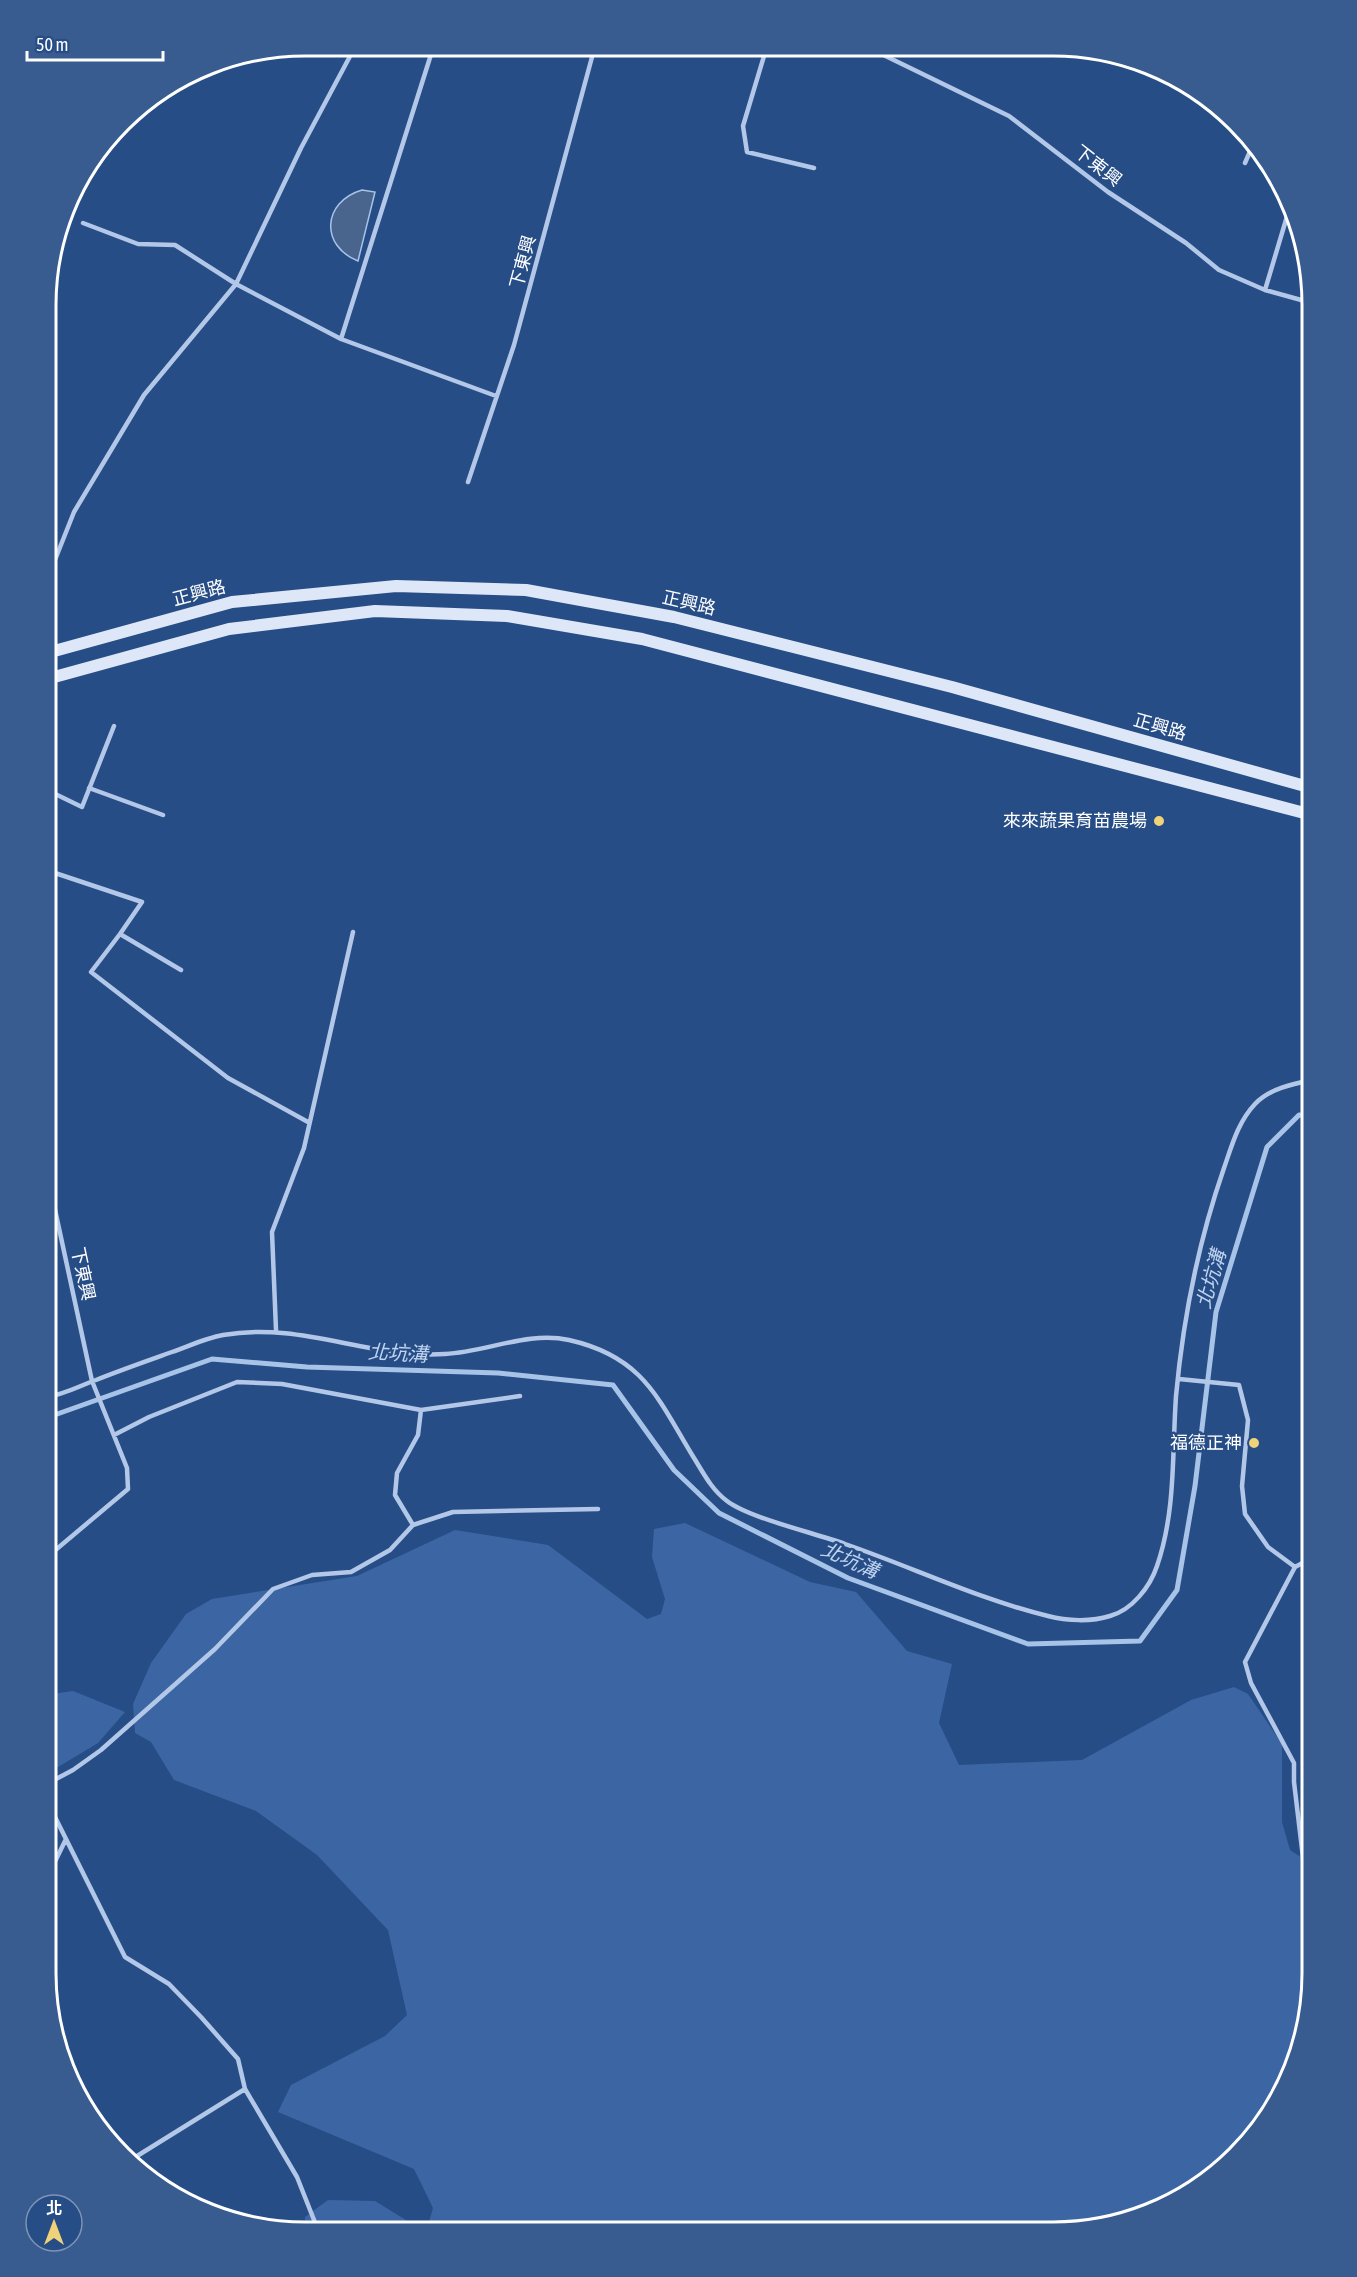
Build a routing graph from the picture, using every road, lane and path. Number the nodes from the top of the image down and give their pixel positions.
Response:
1 (350, 56) edge
2 (431, 56) edge
3 (592, 56) edge
4 (764, 56) edge
5 (886, 56) edge
6 (1250, 152) edge
7 (1245, 163) dead end
8 (814, 168) dead end
9 (1286, 219) edge
10 (83, 223) dead end
11 (236, 284) junction
12 (1265, 290) junction
13 (1302, 300) edge
14 (341, 339) junction
15 (496, 396) junction
16 (468, 482) dead end
17 (56, 557) edge
18 (56, 651) edge
19 (56, 677) edge
20 (114, 726) dead end
21 (1302, 785) edge
22 (89, 788) junction
23 (56, 795) edge
24 (1302, 812) edge
25 (163, 815) dead end
26 (56, 873) edge
27 (353, 932) dead end
28 (120, 934) junction
29 (181, 970) dead end
30 (1302, 1082) edge
31 (308, 1122) junction
32 (56, 1214) edge
33 (276, 1330) junction
34 (1180, 1378) junction
35 (93, 1384) junction
36 (56, 1396) edge
37 (520, 1396) dead end
38 (421, 1410) junction
39 (114, 1435) junction
40 (598, 1509) dead end
41 (413, 1525) junction
42 (56, 1549) edge
43 (1302, 1563) edge
44 (1295, 1567) junction
45 (56, 1779) edge
46 (56, 1819) edge
47 (66, 1839) junction
48 (1302, 1849) edge
49 (56, 1859) edge
50 (245, 2089) junction
51 (136, 2157) edge
52 (315, 2222) edge

1 - 11 lane
2 - 14 lane
3 - 15 lane, 下東興
4 - 8 lane
5 - 12 lane, 下東興
6 - 7 lane
9 - 12 lane
10 - 11 lane
11 - 14 lane
11 - 17 lane
12 - 13 lane, 下東興
14 - 15 lane
15 - 16 lane, 下東興
18 - 21 main road, 正興路
19 - 24 main road
20 - 22 lane
22 - 23 lane
22 - 25 lane
26 - 28 lane
27 - 31 lane
28 - 29 lane
28 - 31 lane
30 - 34 lane
31 - 33 lane
32 - 35 lane, 下東興
33 - 34 lane
33 - 35 lane
34 - 44 lane
35 - 36 lane
35 - 39 lane, 下東興
37 - 38 lane
38 - 39 lane
38 - 41 lane
39 - 42 lane, 下東興
40 - 41 lane
41 - 45 lane
43 - 44 lane
44 - 48 lane
46 - 47 lane
47 - 49 lane
47 - 50 lane
50 - 51 lane
50 - 52 lane

